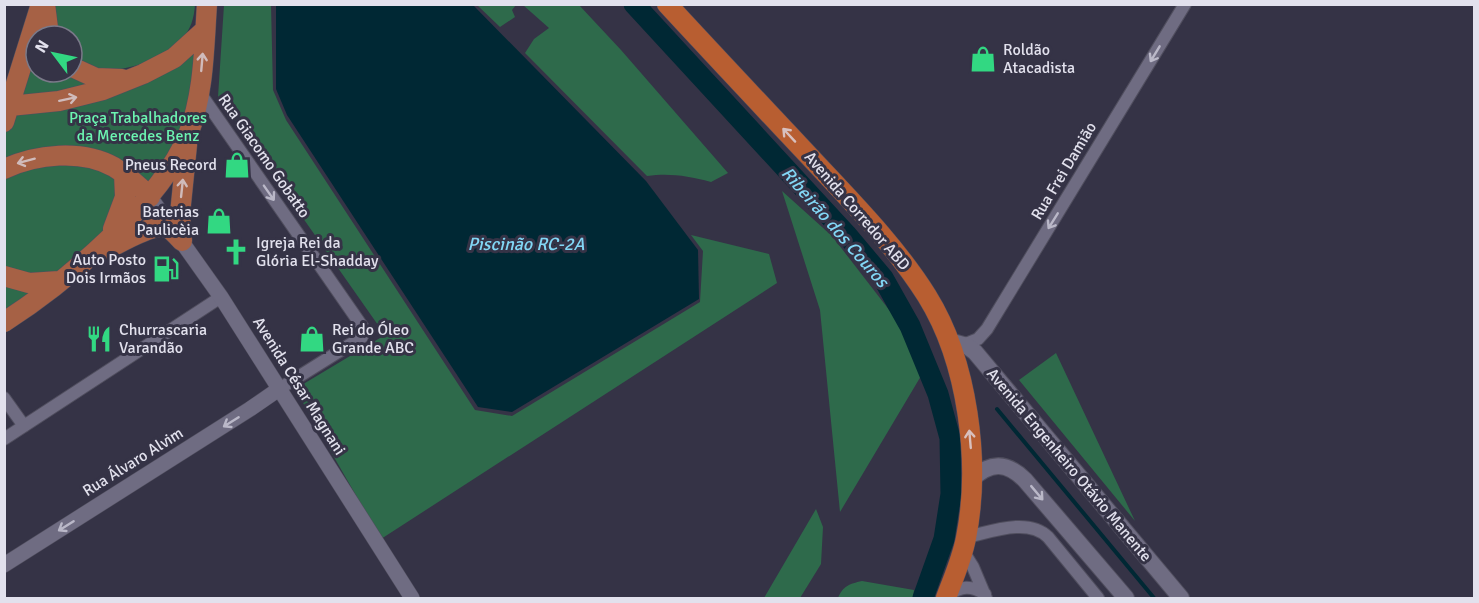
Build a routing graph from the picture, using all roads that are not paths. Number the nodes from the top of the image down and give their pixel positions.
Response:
1 (43, 4) edge
2 (207, 4) edge
3 (667, 4) edge
4 (1185, 4) edge
5 (47, 24) edge
6 (205, 30) junction
7 (84, 72) edge
8 (128, 79) junction
9 (200, 93) junction
10 (6, 112) edge
11 (188, 135) junction
12 (4, 169) edge
13 (124, 174) junction
14 (150, 197) junction
15 (110, 236) junction
16 (182, 241) junction
17 (83, 262) junction
18 (4, 276) edge
19 (59, 281) junction
20 (221, 297) junction
21 (4, 321) edge
22 (956, 343) junction
23 (279, 389) junction
24 (4, 398) edge
25 (24, 426) junction
26 (4, 439) edge
27 (972, 479) junction
28 (965, 544) junction
29 (4, 565) edge
30 (985, 596) edge
31 (946, 597) edge
32 (412, 598) edge
33 (1098, 598) edge
34 (1126, 598) edge
35 (1181, 598) edge

1 - 5 main road
1 - 10 main road
2 - 6 main road
22 -> 3 highway, Avenida Corredor ABD
4 -> 22 street, Rua Frei Damião
6 - 8 main road
9 -> 6 main road
7 - 8 main road
10 -> 8 main road
9 - 11 main road
9 -> 23 street, Rua Giacomo Gobatto
11 - 14 main road
16 -> 11 main road
13 -> 12 main road
13 - 14 main road
13 - 15 main road
14 - 15 main road
14 - 16 street, Avenida César Magnani
15 - 17 main road
16 - 17 main road
16 - 20 street, Avenida César Magnani
17 - 19 main road
18 - 19 main road
19 - 21 main road
20 - 23 street, Avenida César Magnani
20 - 25 street
27 -> 22 highway, Avenida Corredor ABD
22 - 35 main road, Avenida Engenheiro Otávio Manente
23 -> 29 street, Rua Álvaro Alvim
23 - 32 street, Avenida César Magnani
24 - 25 street
25 - 26 street
27 - 28 highway, Avenida Corredor ABD
27 -> 34 main road
28 - 30 street
28 - 31 highway, Avenida Corredor ABD
28 - 33 street
30 - 31 street

